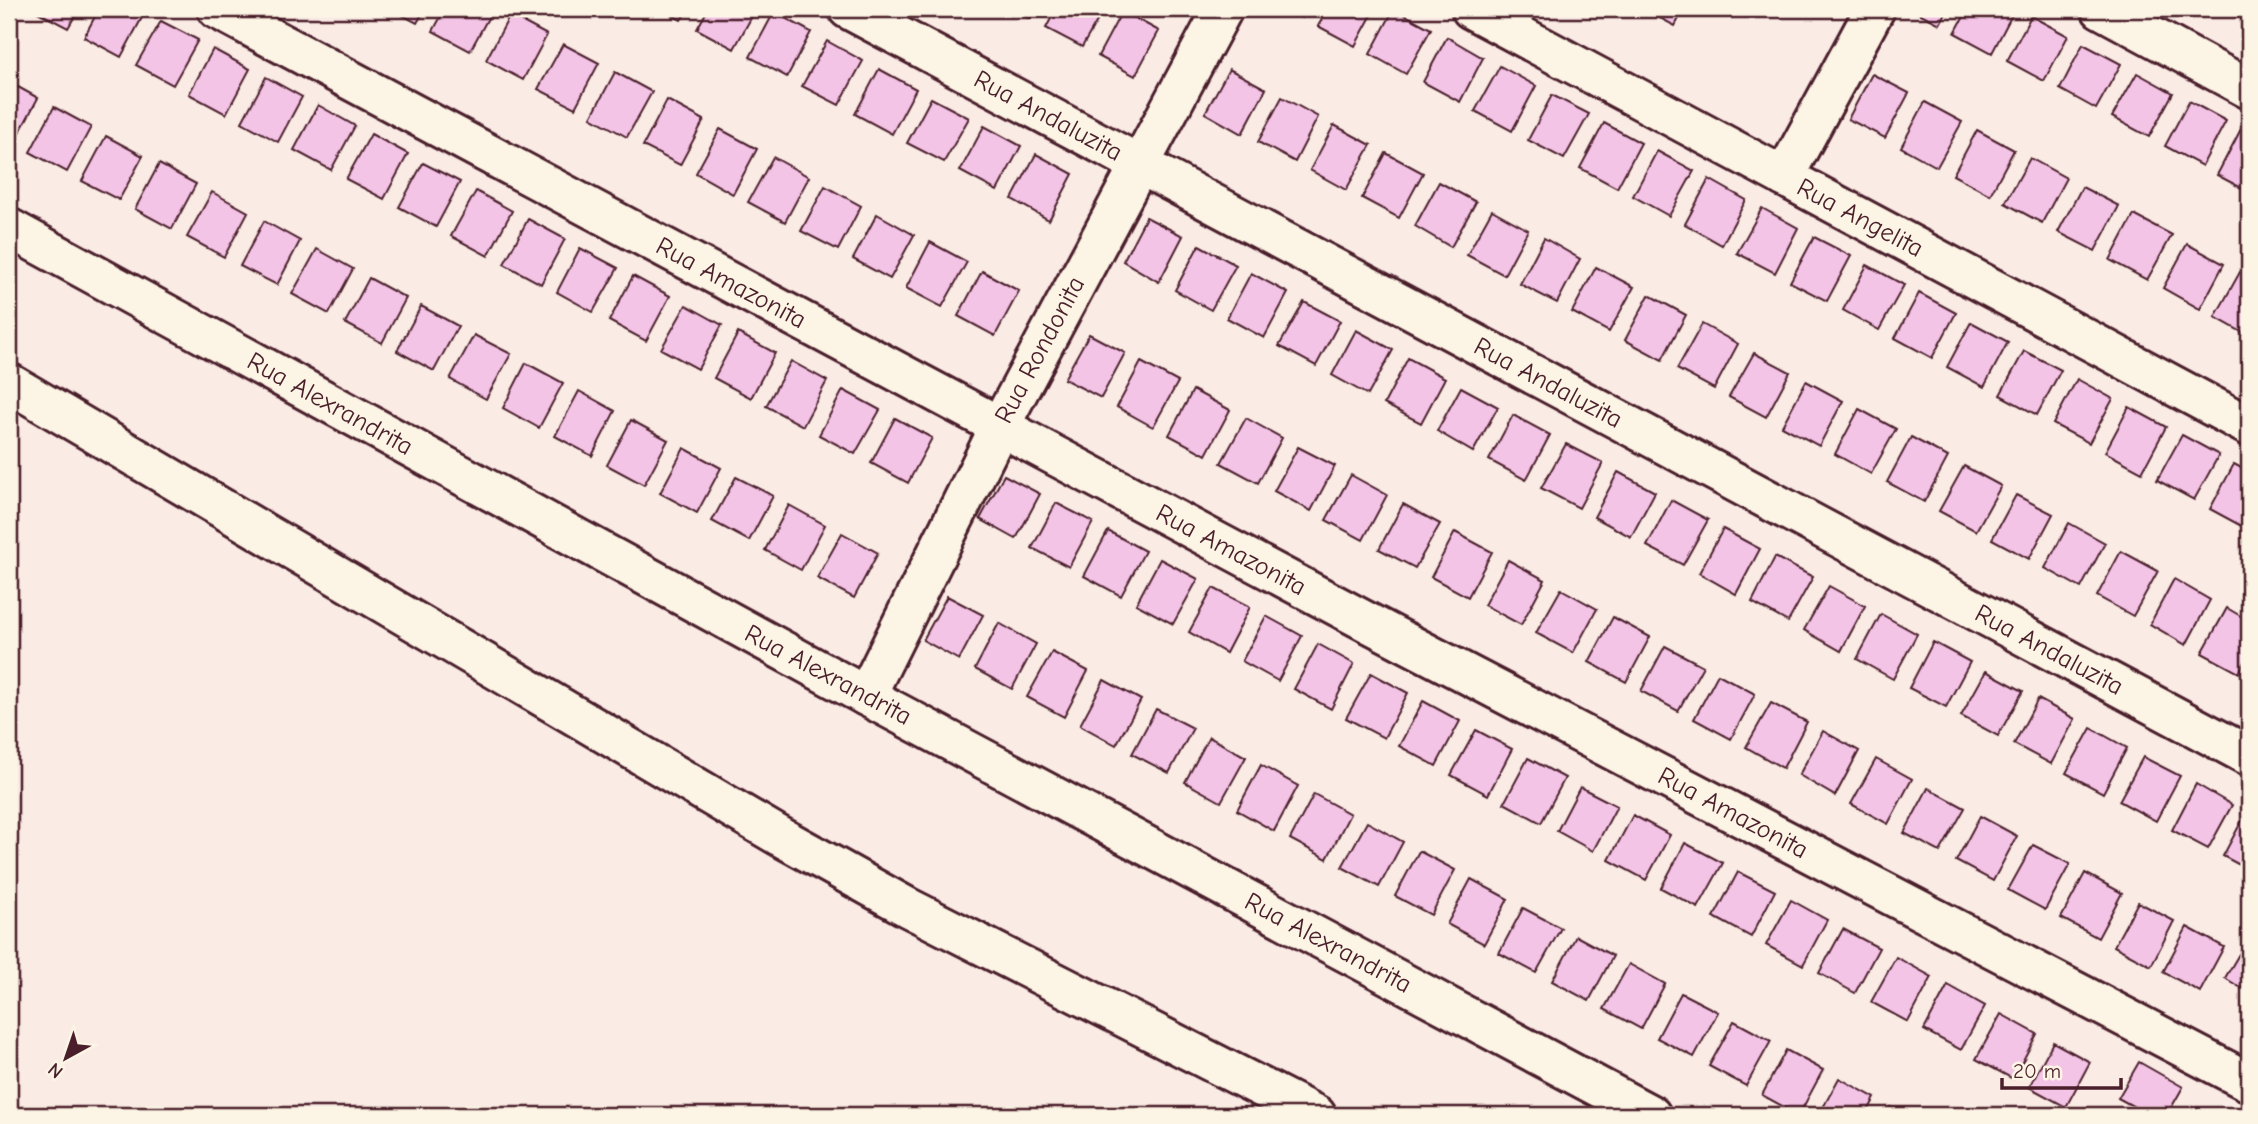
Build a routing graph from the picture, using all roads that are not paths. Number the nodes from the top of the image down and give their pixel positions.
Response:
1 (217, 9) edge
2 (848, 9) edge
3 (1223, 9) edge
4 (1471, 9) edge
5 (1875, 9) edge
6 (2101, 9) edge
7 (2249, 89) edge
8 (1139, 165) junction
9 (1784, 177) junction
10 (9, 228) edge
11 (9, 383) edge
12 (1000, 426) junction
13 (2249, 426) edge
14 (866, 696) junction
15 (2249, 756) edge
16 (2249, 1082) edge
17 (1316, 1115) edge
18 (1651, 1115) edge

1 - 12 street, Rua Amazonita
2 - 8 street, Rua Andaluzita
3 - 8 street, Rua Rondonita
4 - 9 street, Rua Angelita
5 - 9 street
6 - 7 street
8 - 12 street, Rua Rondonita
8 - 15 street, Rua Andaluzita
9 - 13 street, Rua Angelita
10 - 14 street, Rua Alexrandrita
11 - 17 street
12 - 14 street, Rua Rondonita
12 - 16 street, Rua Amazonita
14 - 18 street, Rua Alexrandrita

